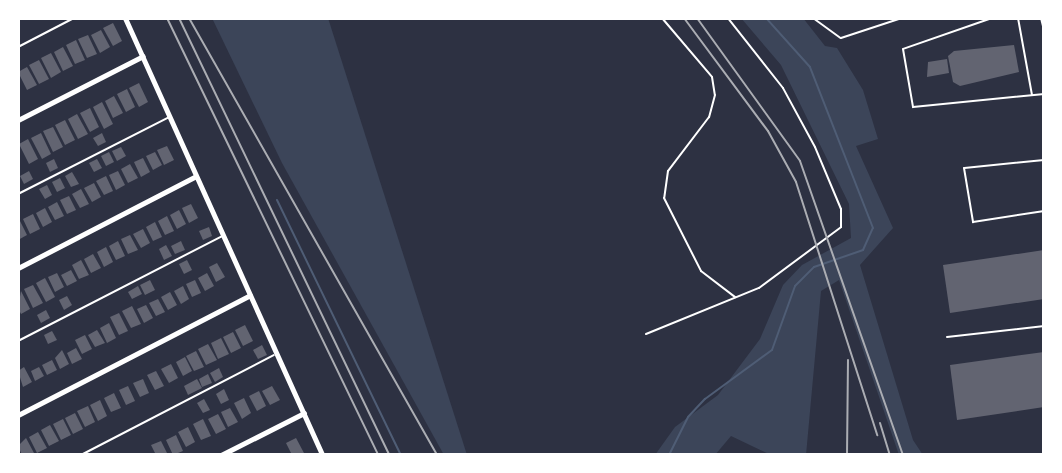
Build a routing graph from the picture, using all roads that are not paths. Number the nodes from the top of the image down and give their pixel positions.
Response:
1 (74, 18) edge
2 (125, 18) edge
3 (662, 18) edge
4 (728, 18) edge
5 (813, 18) edge
6 (902, 18) edge
7 (993, 18) edge
8 (1018, 18) edge
9 (1041, 18) edge
10 (1044, 30) edge
11 (18, 47) edge
12 (142, 56) junction
13 (1044, 94) edge
14 (1032, 96) junction
15 (169, 117) junction
16 (18, 120) edge
17 (1044, 160) edge
18 (196, 176) junction
19 (18, 194) edge
20 (1044, 211) edge
21 (222, 236) junction
22 (18, 268) edge
23 (250, 296) junction
24 (735, 297) junction
25 (1044, 326) edge
26 (646, 334) dead end
27 (947, 337) dead end
28 (18, 341) edge
29 (277, 354) junction
30 (304, 413) junction
31 (18, 415) edge
32 (81, 455) edge
33 (221, 455) edge
34 (322, 455) edge

1 - 11 lane
2 - 12 street
3 - 24 lane
4 - 24 lane
5 - 6 lane
7 - 14 lane
8 - 14 lane
9 - 10 lane
12 - 15 street
12 - 16 street
13 - 14 lane
15 - 18 street
15 - 19 lane
17 - 20 lane
18 - 21 street
18 - 22 street
21 - 23 street
21 - 28 lane
23 - 29 street
23 - 31 street
24 - 26 lane
25 - 27 lane
29 - 30 street
29 - 32 lane
30 - 33 street
30 - 34 street

